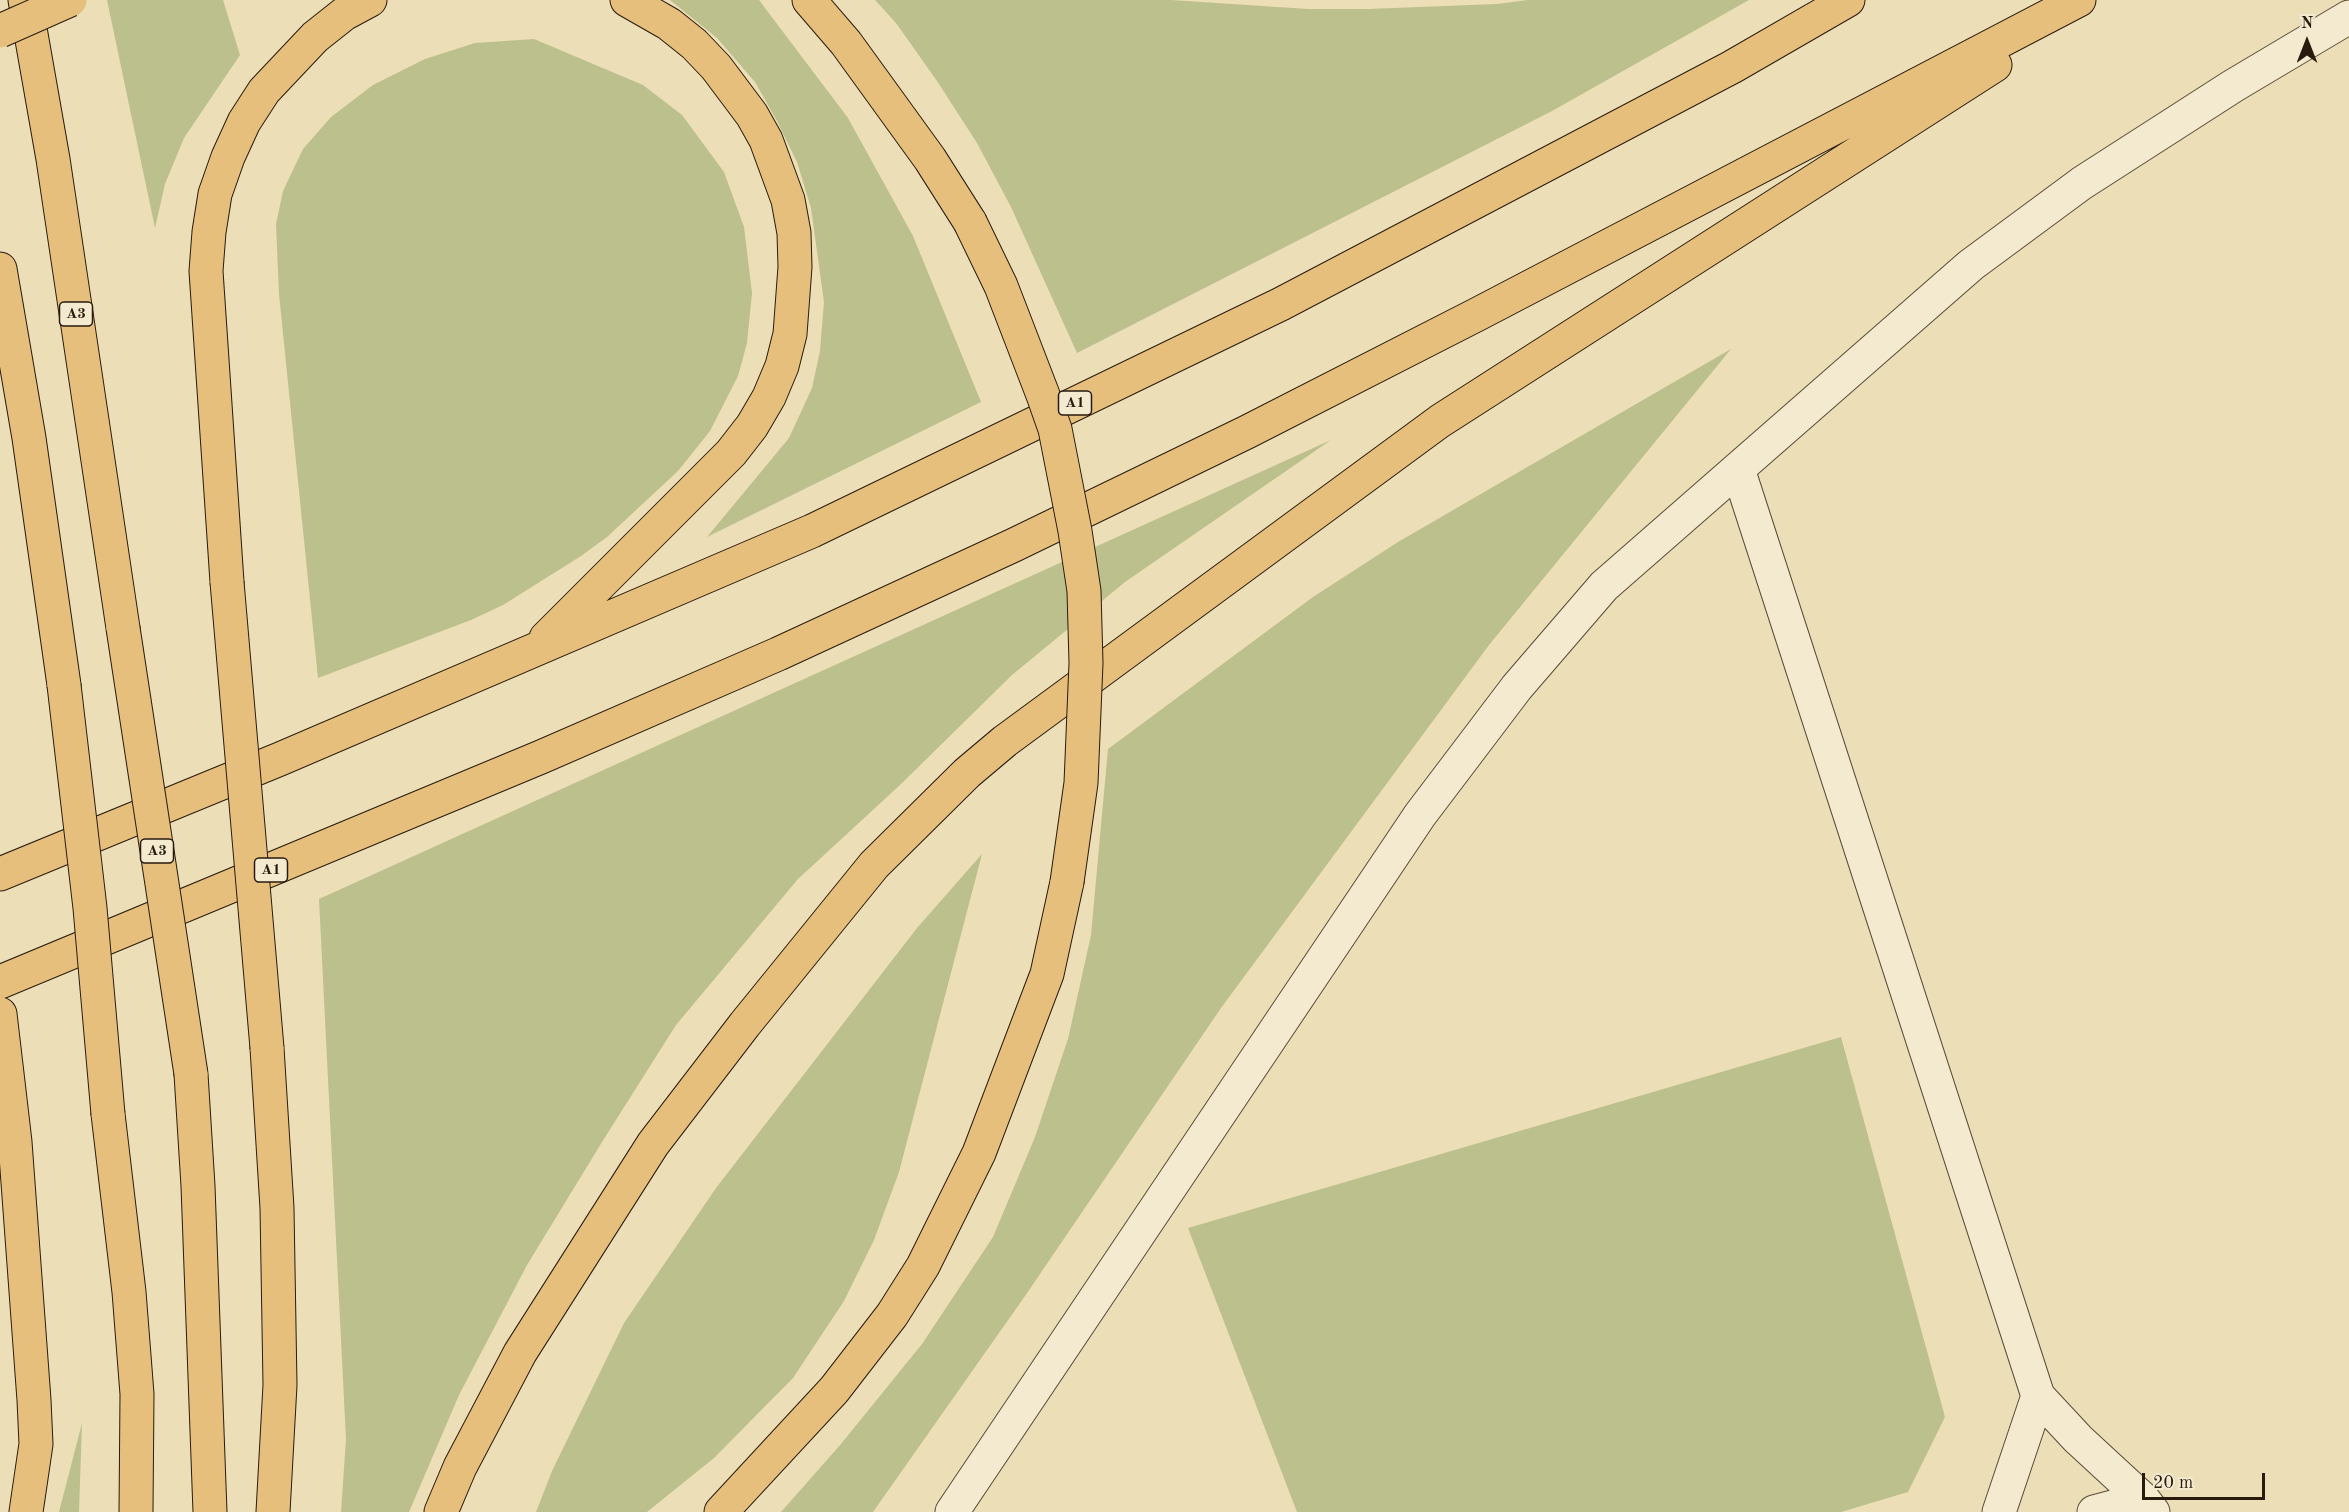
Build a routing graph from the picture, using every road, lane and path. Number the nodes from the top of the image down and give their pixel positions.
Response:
1 (25, 0) edge
2 (70, 0) edge
3 (369, 0) edge
4 (627, 0) edge
5 (809, 0) edge
6 (1848, 0) edge
7 (2079, 0) edge
8 (2097, 0) edge
9 (2349, 17) edge
10 (0, 31) edge
11 (0, 269) edge
12 (1738, 469) junction
13 (534, 650) junction
14 (0, 874) edge
15 (0, 982) edge
16 (0, 1014) edge
17 (2038, 1396) junction
18 (2148, 1505) edge
19 (26, 1512) edge
20 (136, 1512) edge
21 (210, 1512) edge
22 (273, 1512) edge
23 (441, 1512) edge
24 (721, 1512) edge
25 (952, 1512) edge
26 (1999, 1512) edge
27 (2094, 1512) edge

1 - 21 highway, A3, bridge
2 - 10 highway, bridge
3 - 22 highway, bridge
4 - 13 highway
5 - 24 highway, bridge
6 - 13 highway, A1
7 - 15 highway, A1
8 - 23 highway
9 - 12 street
11 - 20 highway, bridge
12 - 17 street
12 - 25 street
13 - 14 highway, A1
16 - 19 highway
17 - 18 street
17 - 26 street
18 - 27 street

